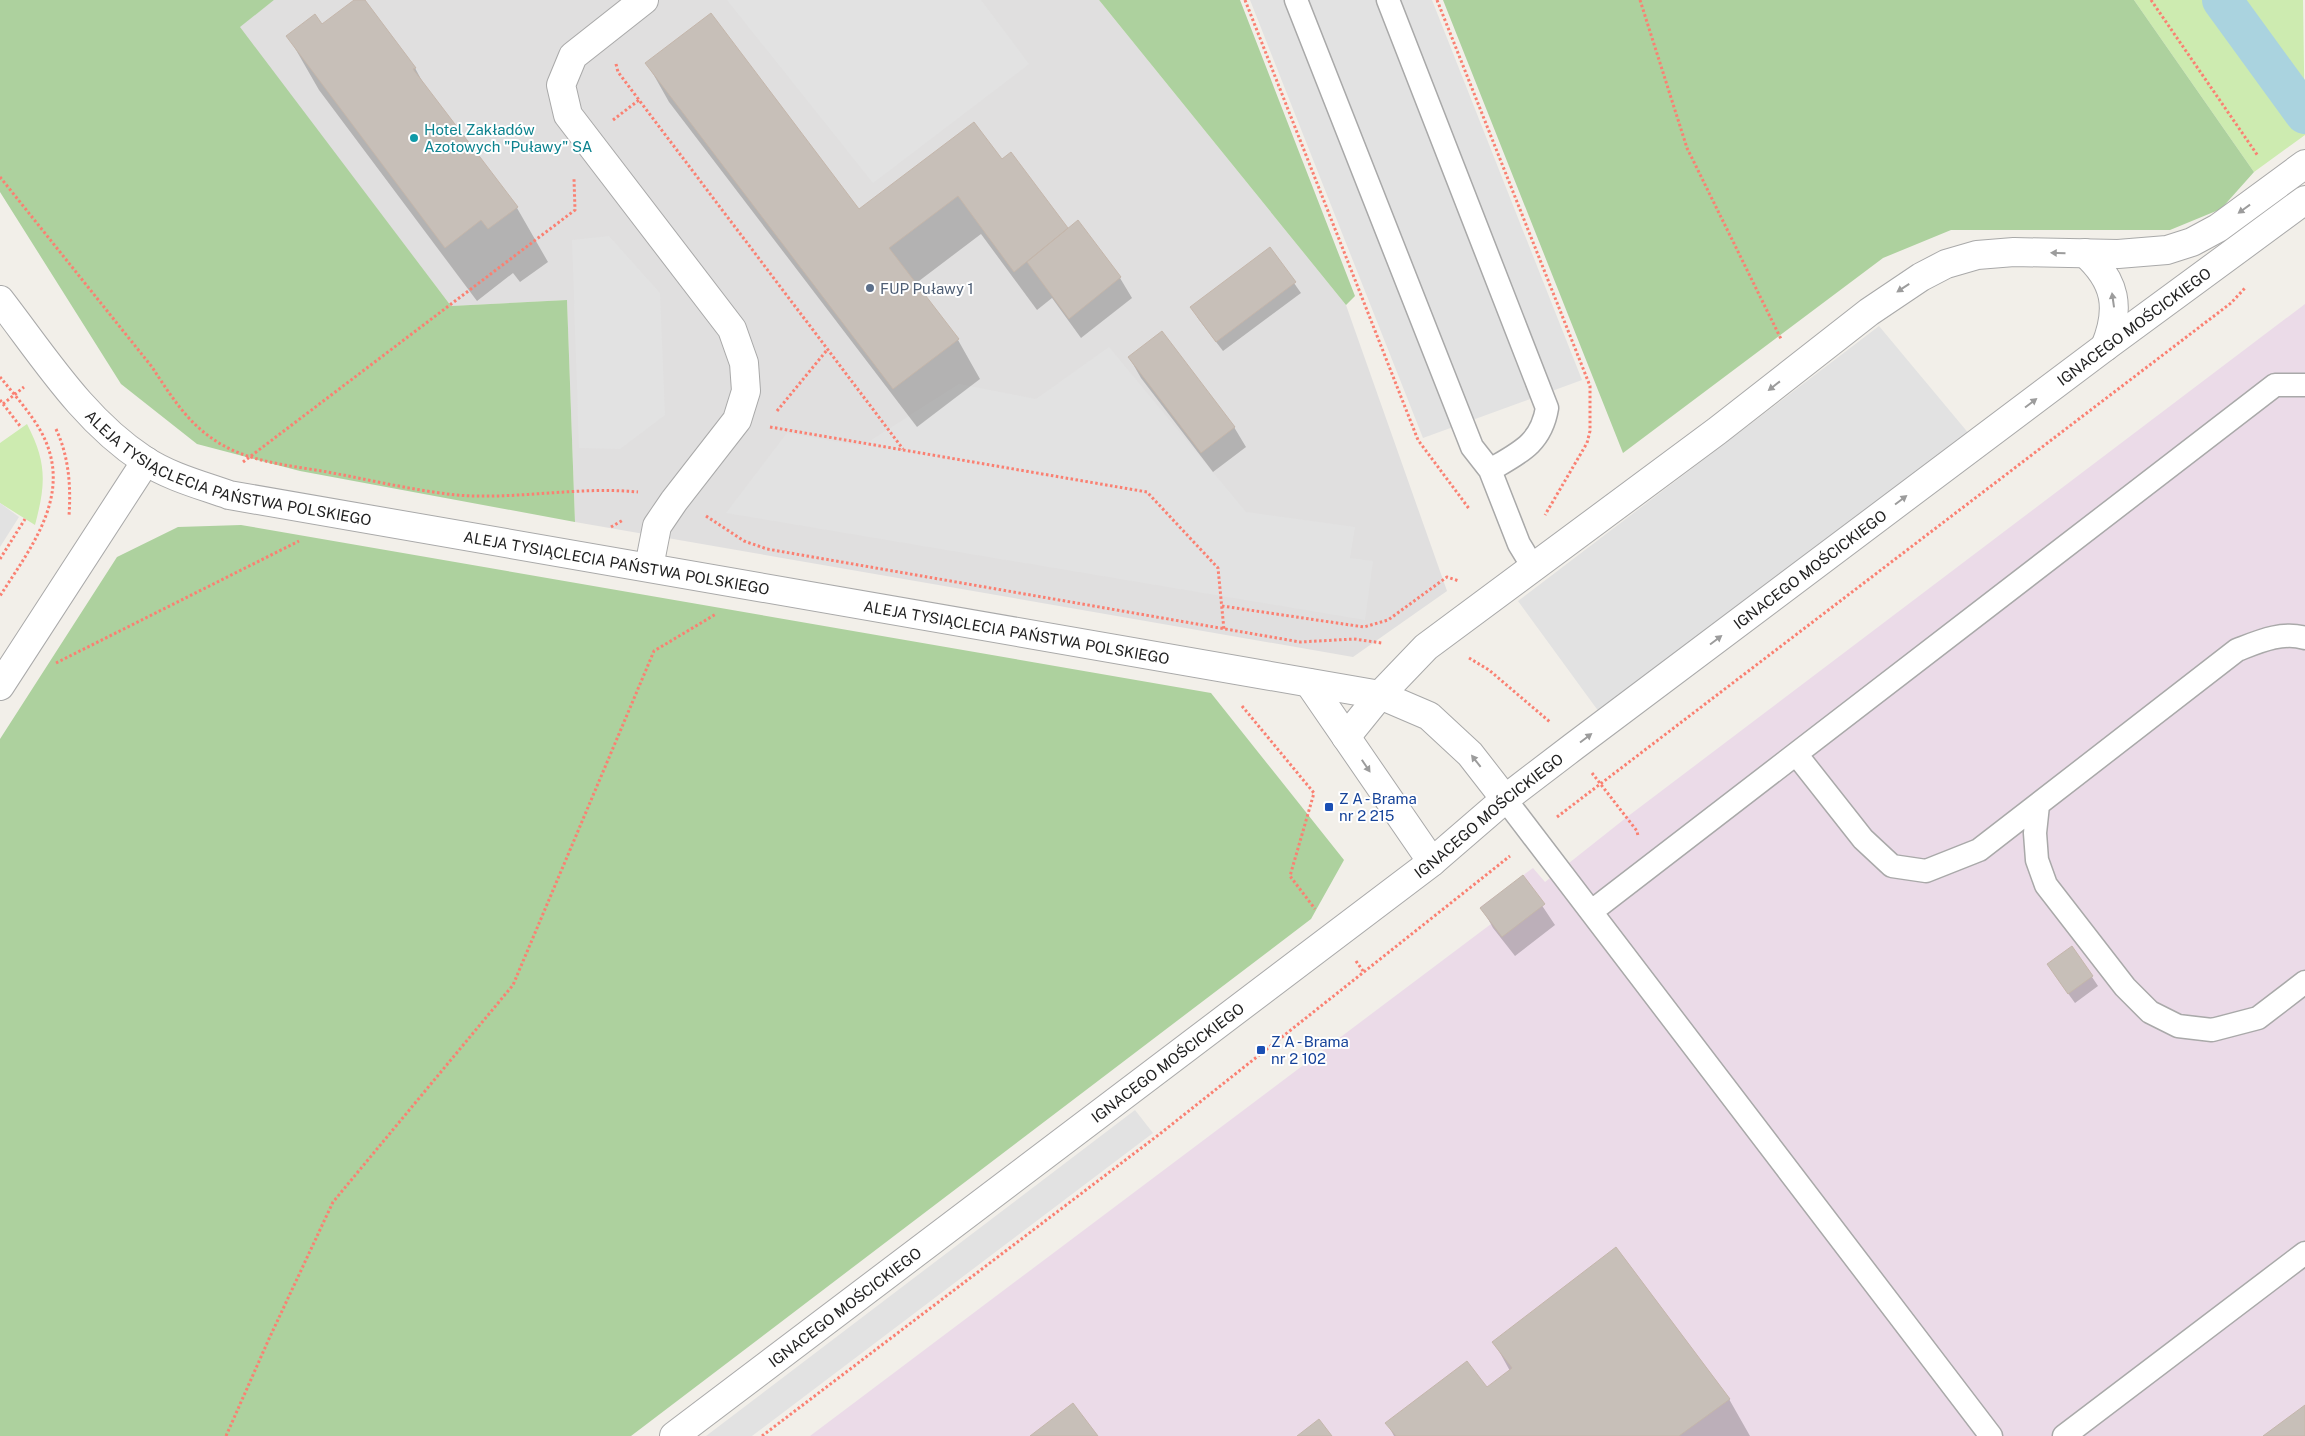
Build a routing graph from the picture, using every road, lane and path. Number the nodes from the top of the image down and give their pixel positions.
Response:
1 (644, 0) edge
2 (1246, 0) edge
3 (1296, 0) edge
4 (1388, 0) edge
5 (1640, 0) edge
6 (2151, 0) edge
7 (596, 38) junction
8 (639, 100) junction
9 (588, 140) junction
10 (2305, 164) edge
11 (0, 177) edge
12 (2280, 182) junction
13 (2303, 201) edge
14 (2085, 253) junction
15 (0, 300) edge
16 (2105, 347) junction
17 (1796, 369) junction
18 (0, 376) edge
19 (21, 379) dead end
20 (2305, 385) edge
21 (26, 386) junction
22 (31, 393) dead end
23 (14, 395) junction
24 (0, 400) edge
25 (3, 404) junction
26 (53, 422) dead end
27 (20, 426) dead end
28 (764, 426) dead end
29 (904, 450) junction
30 (250, 457) junction
31 (146, 461) junction
32 (238, 465) dead end
33 (1490, 470) junction
34 (642, 492) dead end
35 (1474, 515) dead end
36 (351, 516) junction
37 (25, 519) dead end
38 (68, 519) dead end
39 (0, 559) edge
40 (1533, 567) junction
41 (649, 568) junction
42 (0, 596) edge
43 (717, 613) dead end
44 (1224, 636) dead end
45 (2305, 638) edge
46 (53, 665) dead end
47 (1309, 683) junction
48 (0, 686) edge
49 (1380, 695) junction
50 (1346, 737) junction
51 (1796, 754) junction
52 (1505, 799) junction
53 (2038, 805) junction
54 (1432, 862) junction
55 (1592, 911) junction
56 (2305, 982) edge
57 (2305, 1253) edge
58 (226, 1436) edge
59 (674, 1436) edge
60 (1991, 1436) edge
61 (2064, 1436) edge

1 - 7 street
2 - 35 path
3 - 33 lane
4 - 33 lane
5 - 17 path
6 - 12 path
7 - 8 path
7 - 9 street
8 - 9 path
8 - 29 path
9 - 30 path
9 - 41 street
10 - 12 street
11 - 30 path
12 -> 14 street
13 - 16 street, IGNACEGO MOŚCICKIEGO
16 -> 14 street
14 -> 17 street
15 - 31 street, ALEJA TYSIĄCLECIA PAŃSTWA POLSKIEGO
52 -> 16 street, IGNACEGO MOŚCICKIEGO
17 -> 40 street
18 - 23 path
19 - 21 path
20 - 51 lane
21 - 22 path
21 - 23 path
23 - 25 path
23 - 42 path
24 - 25 path
25 - 27 path
26 - 38 path
28 - 29 path
29 - 44 path
30 - 32 path
30 - 34 path
31 - 36 street, ALEJA TYSIĄCLECIA PAŃSTWA POLSKIEGO
31 - 48 street
33 - 40 lane
36 - 41 street, ALEJA TYSIĄCLECIA PAŃSTWA POLSKIEGO
36 - 46 path
37 - 39 path
40 - 49 street
41 - 47 street, ALEJA TYSIĄCLECIA PAŃSTWA POLSKIEGO
43 - 58 path
45 - 53 lane
47 - 49 street, ALEJA TYSIĄCLECIA PAŃSTWA POLSKIEGO
47 - 50 street
49 - 50 street
52 -> 49 street, ALEJA TYSIĄCLECIA PAŃSTWA POLSKIEGO
50 -> 54 street
51 - 53 lane
51 - 55 lane
52 - 54 street, IGNACEGO MOŚCICKIEGO
52 - 55 lane
53 - 56 lane
54 - 59 street, IGNACEGO MOŚCICKIEGO
55 - 60 lane
57 - 61 lane

